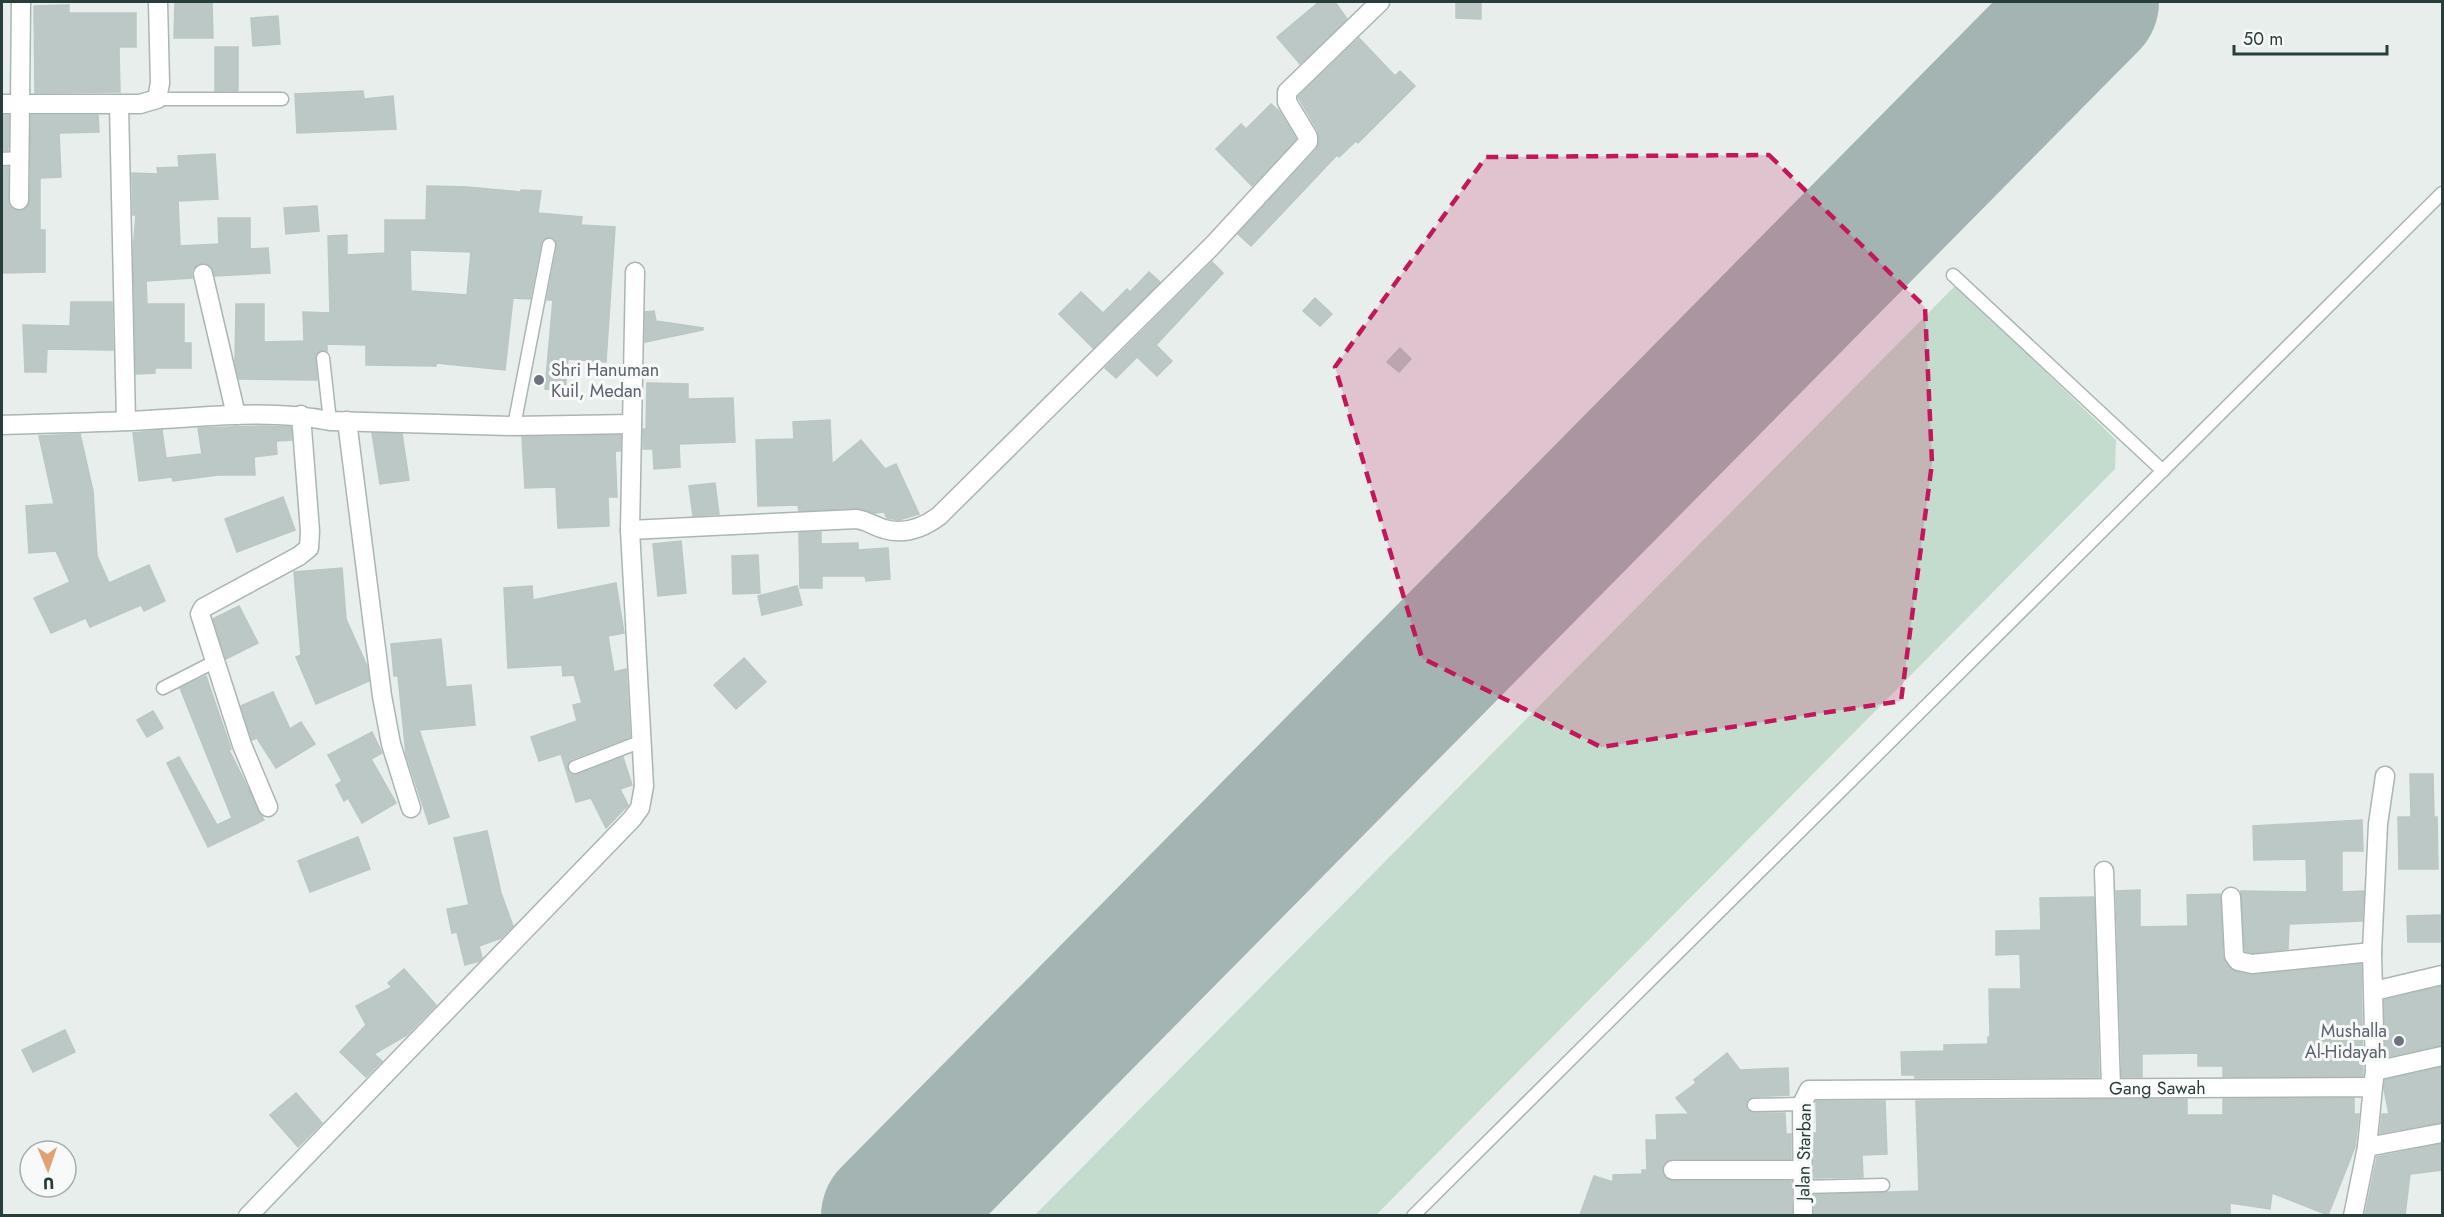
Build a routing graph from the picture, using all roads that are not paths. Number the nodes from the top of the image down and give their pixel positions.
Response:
1 (21, 2) edge
2 (158, 2) edge
3 (1380, 2) edge
4 (157, 99) junction
5 (282, 99) dead end
6 (10, 104) edge
7 (119, 105) junction
8 (11, 159) edge
9 (2442, 193) edge
10 (19, 200) dead end
11 (549, 245) dead end
12 (634, 272) dead end
13 (203, 274) dead end
14 (1953, 275) dead end
15 (323, 358) dead end
16 (236, 415) junction
17 (301, 415) junction
18 (126, 421) junction
19 (338, 421) junction
20 (2, 424) edge
21 (632, 424) junction
22 (514, 426) junction
23 (2163, 471) junction
24 (630, 530) junction
25 (214, 662) junction
26 (163, 688) dead end
27 (642, 741) junction
28 (575, 767) dead end
29 (2385, 776) dead end
30 (268, 807) dead end
31 (411, 808) dead end
32 (2104, 871) dead end
33 (2230, 897) dead end
34 (2372, 952) junction
35 (2442, 975) edge
36 (2374, 991) junction
37 (2442, 1056) edge
38 (2374, 1079) junction
39 (2111, 1087) junction
40 (1806, 1097) junction
41 (1754, 1105) dead end
42 (2442, 1133) edge
43 (2367, 1148) junction
44 (1673, 1170) dead end
45 (1803, 1179) junction
46 (1883, 1185) dead end
47 (248, 1215) edge
48 (1413, 1215) edge
49 (1803, 1215) edge
50 (2353, 1215) edge

1 - 6 street
2 - 4 street
3 - 24 street
4 - 5 lane
4 - 7 street
6 - 7 street
6 - 8 street
7 - 18 street
8 - 10 street
9 - 23 lane
11 - 22 lane
12 - 21 street
13 - 16 street
14 - 23 lane
15 - 19 lane
16 - 17 street
16 - 18 street
17 - 19 street
17 - 25 street
18 - 20 street
19 - 22 street
19 - 31 street
21 - 22 street
21 - 24 street
23 - 48 lane
24 - 27 street
25 - 26 lane
25 - 30 street
27 - 28 lane
27 - 47 street
29 - 34 street
32 - 39 street
33 - 34 street
34 - 36 street
35 - 36 street
36 - 38 street
37 - 38 street, Gang Sawah
38 - 39 street, Gang Sawah
38 - 43 street
39 - 40 street, Gang Sawah
40 - 41 lane
40 - 45 street, Jalan Starban
42 - 43 street
43 - 50 street
44 - 45 street
45 - 46 lane
45 - 49 street, Jalan Starban

